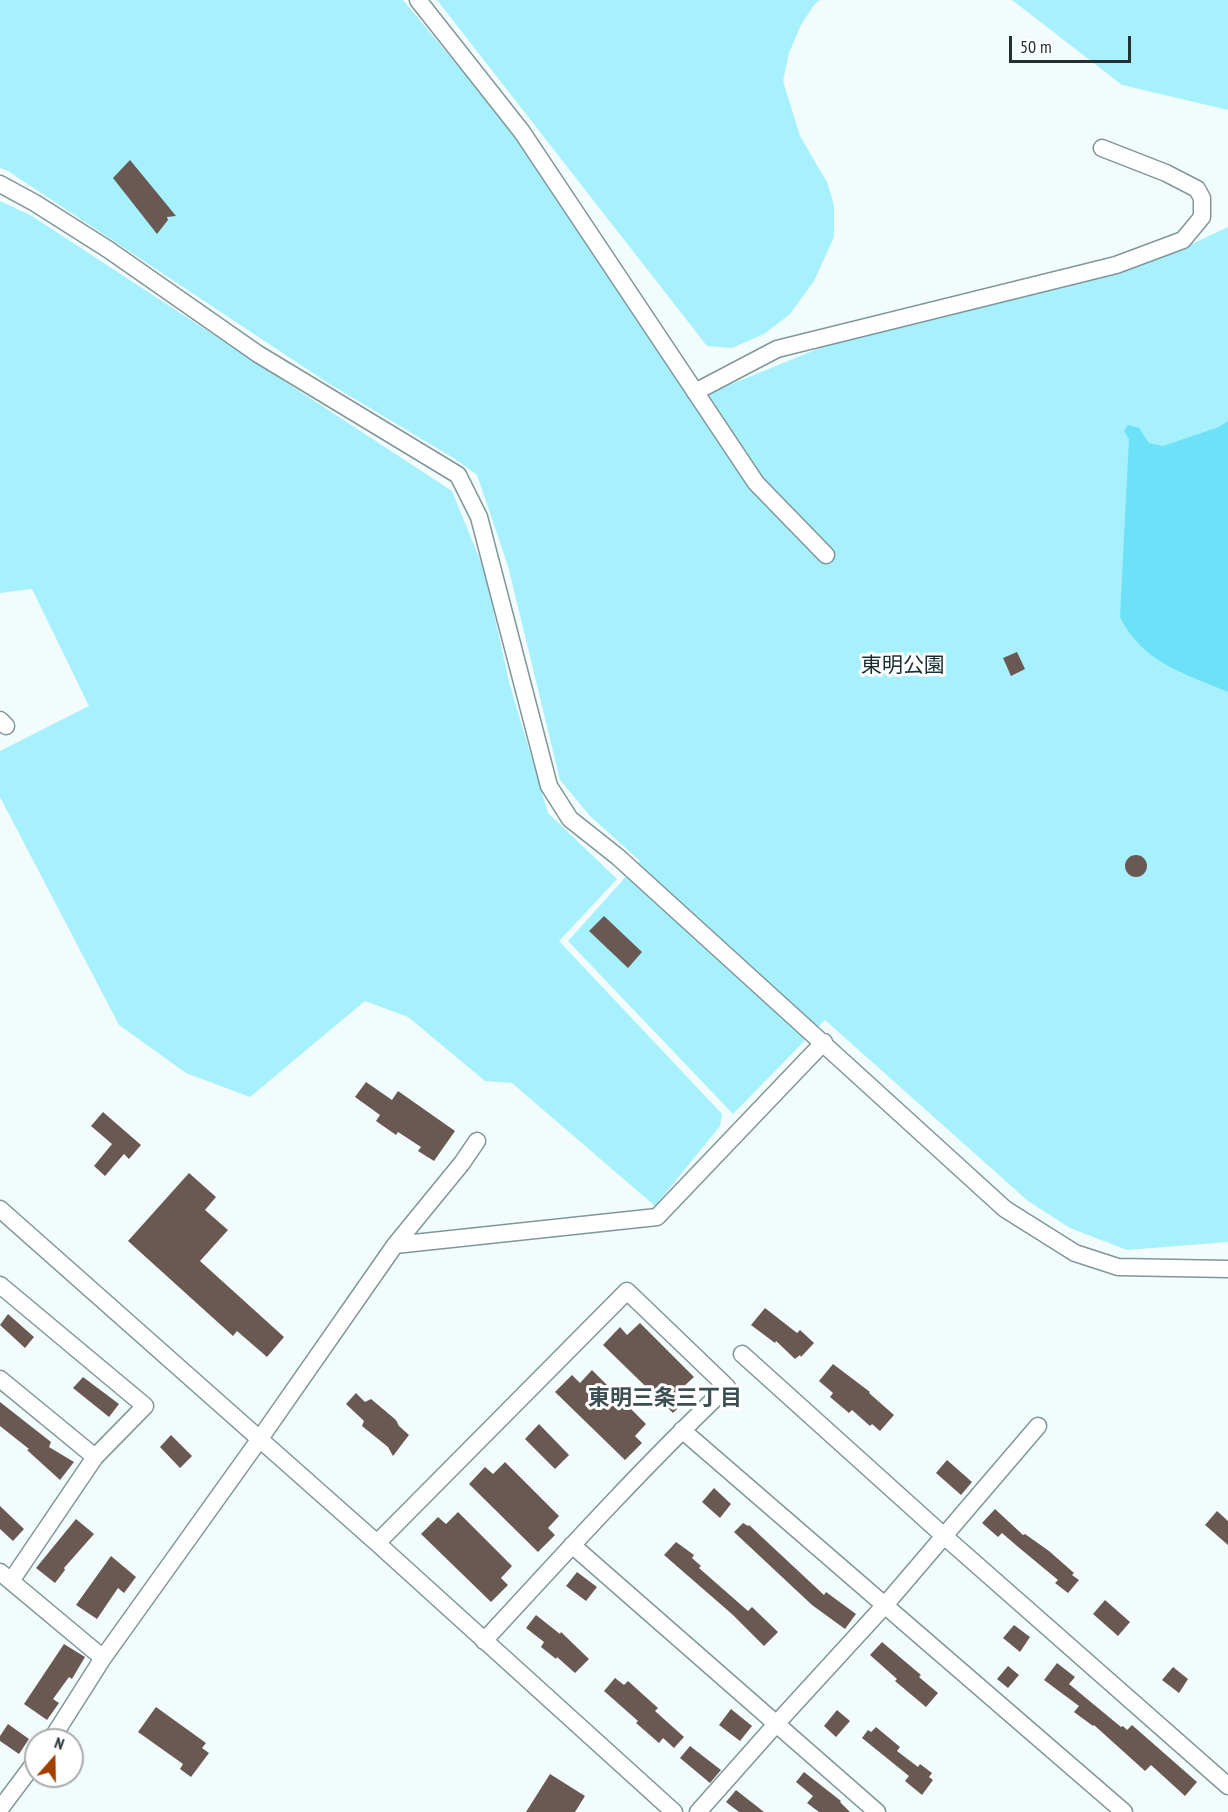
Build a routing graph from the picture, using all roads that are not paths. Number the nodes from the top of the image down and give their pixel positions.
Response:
1 (418, 0) edge
2 (1102, 148) dead end
3 (0, 184) edge
4 (695, 392) junction
5 (826, 555) dead end
6 (824, 1042) junction
7 (477, 1141) dead end
8 (0, 1209) edge
9 (395, 1245) junction
10 (1228, 1269) edge
11 (0, 1285) edge
12 (742, 1354) dead end
13 (0, 1379) edge
14 (1038, 1426) dead end
15 (682, 1430) junction
16 (259, 1440) junction
17 (95, 1457) junction
18 (944, 1536) junction
19 (377, 1543) junction
20 (572, 1545) junction
21 (6, 1576) edge
22 (885, 1605) junction
23 (484, 1641) junction
24 (103, 1658) junction
25 (777, 1723) junction
26 (59, 1728) edge
27 (24, 1777) edge
28 (1228, 1786) edge
29 (0, 1809) edge
30 (674, 1812) edge
31 (698, 1812) edge
32 (877, 1812) edge
33 (1124, 1812) edge

1 - 4 street
2 - 4 street
3 - 6 street
4 - 5 street
6 - 9 street
6 - 10 street
7 - 9 street
8 - 16 street
9 - 16 street
11 - 17 street
12 - 18 street
13 - 17 street
14 - 18 street
15 - 19 street
15 - 20 street
15 - 22 street
16 - 19 street
16 - 24 street
17 - 21 street
18 - 22 street
18 - 28 street
19 - 23 street
20 - 23 street
20 - 25 street
21 - 24 street
22 - 25 street
22 - 33 street
23 - 30 street
24 - 26 street
25 - 31 street
25 - 32 street
27 - 29 street

